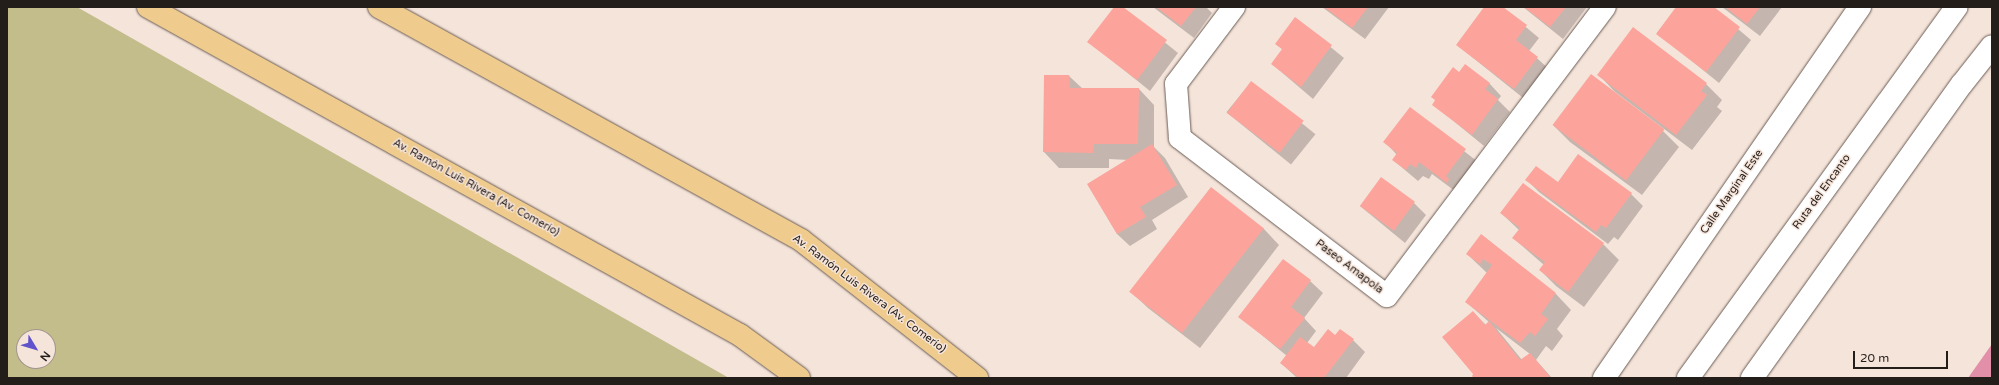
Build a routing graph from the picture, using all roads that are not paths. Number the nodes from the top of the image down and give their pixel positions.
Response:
1 (148, 7) edge
2 (379, 7) edge
3 (1234, 7) edge
4 (1605, 7) edge
5 (1860, 7) edge
6 (1957, 7) edge
7 (1992, 46) edge
8 (799, 378) edge
9 (977, 378) edge
10 (1604, 378) edge
11 (1688, 378) edge
12 (1752, 378) edge

1 - 8 main road, Av. Ramón Luis Rivera (Av. Comerío)
2 - 9 main road, Av. Ramón Luis Rivera (Av. Comerío)
3 - 4 street, Paseo Amapola
5 - 10 street, Calle Marginal Este
6 - 11 street, Ruta del Encanto
7 - 12 street

